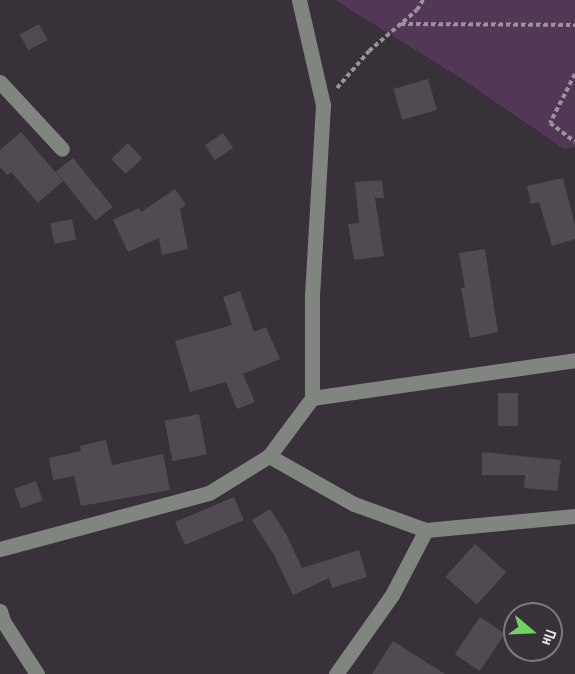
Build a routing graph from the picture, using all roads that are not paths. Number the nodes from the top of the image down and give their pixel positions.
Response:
1 (299, 0) edge
2 (0, 82) edge
3 (62, 149) dead end
4 (575, 360) edge
5 (312, 398) junction
6 (269, 456) junction
7 (575, 516) edge
8 (426, 530) junction
9 (0, 549) edge
10 (0, 611) edge
11 (37, 674) edge
12 (336, 674) edge

1 - 5 street
2 - 3 street
4 - 5 street
5 - 6 street
6 - 8 street
6 - 9 street
7 - 8 street
8 - 12 street
10 - 11 street

